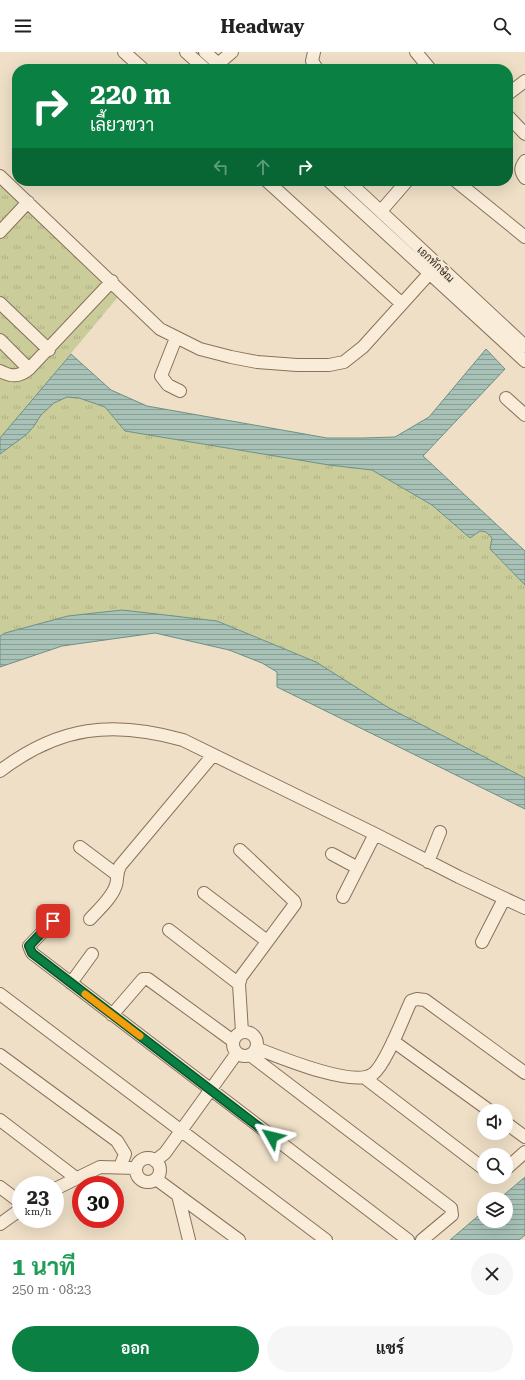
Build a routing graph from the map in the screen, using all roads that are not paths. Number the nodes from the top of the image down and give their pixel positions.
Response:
1 (124, 52) edge
2 (186, 52) edge
3 (205, 52) edge
4 (232, 52) edge
5 (314, 52) edge
6 (416, 52) edge
7 (137, 64) edge
8 (199, 64) edge
9 (218, 64) edge
10 (223, 64) edge
11 (313, 64) edge
12 (426, 64) edge
13 (525, 81) edge
14 (513, 90) edge
15 (513, 121) edge
16 (525, 134) edge
17 (525, 160) edge
18 (0, 176) edge
19 (525, 178) edge
20 (272, 186) edge
21 (334, 186) edge
22 (354, 186) edge
23 (403, 186) edge
24 (462, 186) edge
25 (28, 202) junction
26 (381, 211) junction
27 (0, 232) edge
28 (525, 237) edge
29 (434, 270) junction
30 (112, 281) junction
31 (0, 303) edge
32 (402, 304) junction
33 (176, 338) junction
34 (0, 340) edge
35 (525, 346) edge
36 (49, 350) junction
37 (525, 361) edge
38 (30, 369) junction
39 (0, 370) edge
40 (180, 391) dead end
41 (506, 398) dead end
42 (525, 415) edge
43 (213, 755) junction
44 (0, 771) edge
45 (440, 832) dead end
46 (375, 834) junction
47 (80, 847) dead end
48 (240, 850) dead end
49 (332, 854) dead end
50 (428, 862) junction
51 (358, 868) junction
52 (116, 874) junction
53 (204, 893) dead end
54 (344, 897) dead end
55 (504, 899) junction
56 (525, 908) edge
57 (90, 919) dead end
58 (53, 921) dead end
59 (169, 930) dead end
60 (267, 941) junction
61 (482, 942) dead end
62 (92, 954) dead end
63 (71, 983) junction
64 (239, 984) junction
65 (1, 997) edge
66 (112, 1015) junction
67 (242, 1032) junction
68 (233, 1041) junction
69 (393, 1041) junction
70 (253, 1051) junction
71 (237, 1053) junction
72 (0, 1055) edge
73 (525, 1073) edge
74 (365, 1078) junction
75 (211, 1090) junction
76 (480, 1104) edge
77 (0, 1120) edge
78 (513, 1128) edge
79 (181, 1131) junction
80 (525, 1136) edge
81 (525, 1152) edge
82 (155, 1161) junction
83 (513, 1163) edge
84 (477, 1164) edge
85 (120, 1167) junction
86 (136, 1168) junction
87 (73, 1176) edge
88 (80, 1176) edge
89 (156, 1178) junction
90 (0, 1187) edge
91 (178, 1195) junction
92 (12, 1196) edge
93 (12, 1215) edge
94 (0, 1224) edge
95 (189, 1240) edge
96 (240, 1240) edge
97 (326, 1240) edge
98 (408, 1240) edge
99 (422, 1240) edge

1 - 7 street
2 - 8 street
3 - 9 street
4 - 10 street
5 - 11 street
6 - 12 street
13 - 14 street
15 - 16 street
17 - 19 street
18 - 25 street
20 - 32 street
21 - 29 street
22 - 26 street, เอกทักษิณ
23 - 26 street
24 - 28 street
25 - 27 street
25 - 30 street
26 - 29 street, เอกทักษิณ
29 - 32 street
29 - 35 street, เอกทักษิณ
29 - 37 street
30 - 33 street
30 - 36 street
31 - 36 street
32 - 33 street
33 - 40 street
34 - 38 street
36 - 38 street
38 - 39 street
41 - 42 street
43 - 44 street
43 - 46 street
43 - 52 street
45 - 50 street
46 - 50 street
46 - 51 street
47 - 52 street
48 - 60 street
49 - 51 street
50 - 55 street
51 - 54 street
52 - 57 street
53 - 60 street
55 - 56 street
55 - 61 street
58 - 63 street
59 - 64 street
60 - 64 street
62 - 63 street
63 - 66 street
64 - 67 street
65 - 79 street
66 - 68 street
66 - 75 street
67 - 68 street
67 - 70 street
68 - 71 street
69 - 73 street
69 - 74 street
69 - 76 street
70 - 71 street
70 - 74 street
70 - 99 street
71 - 75 street
72 - 85 street
74 - 84 street
75 - 79 street
75 - 98 street
77 - 87 street
78 - 80 street
79 - 82 street
79 - 97 street
81 - 83 street
82 - 86 street
82 - 89 street
85 - 86 street
85 - 88 street
86 - 89 street
89 - 91 street
90 - 92 street
91 - 95 street
91 - 96 street
93 - 94 street

